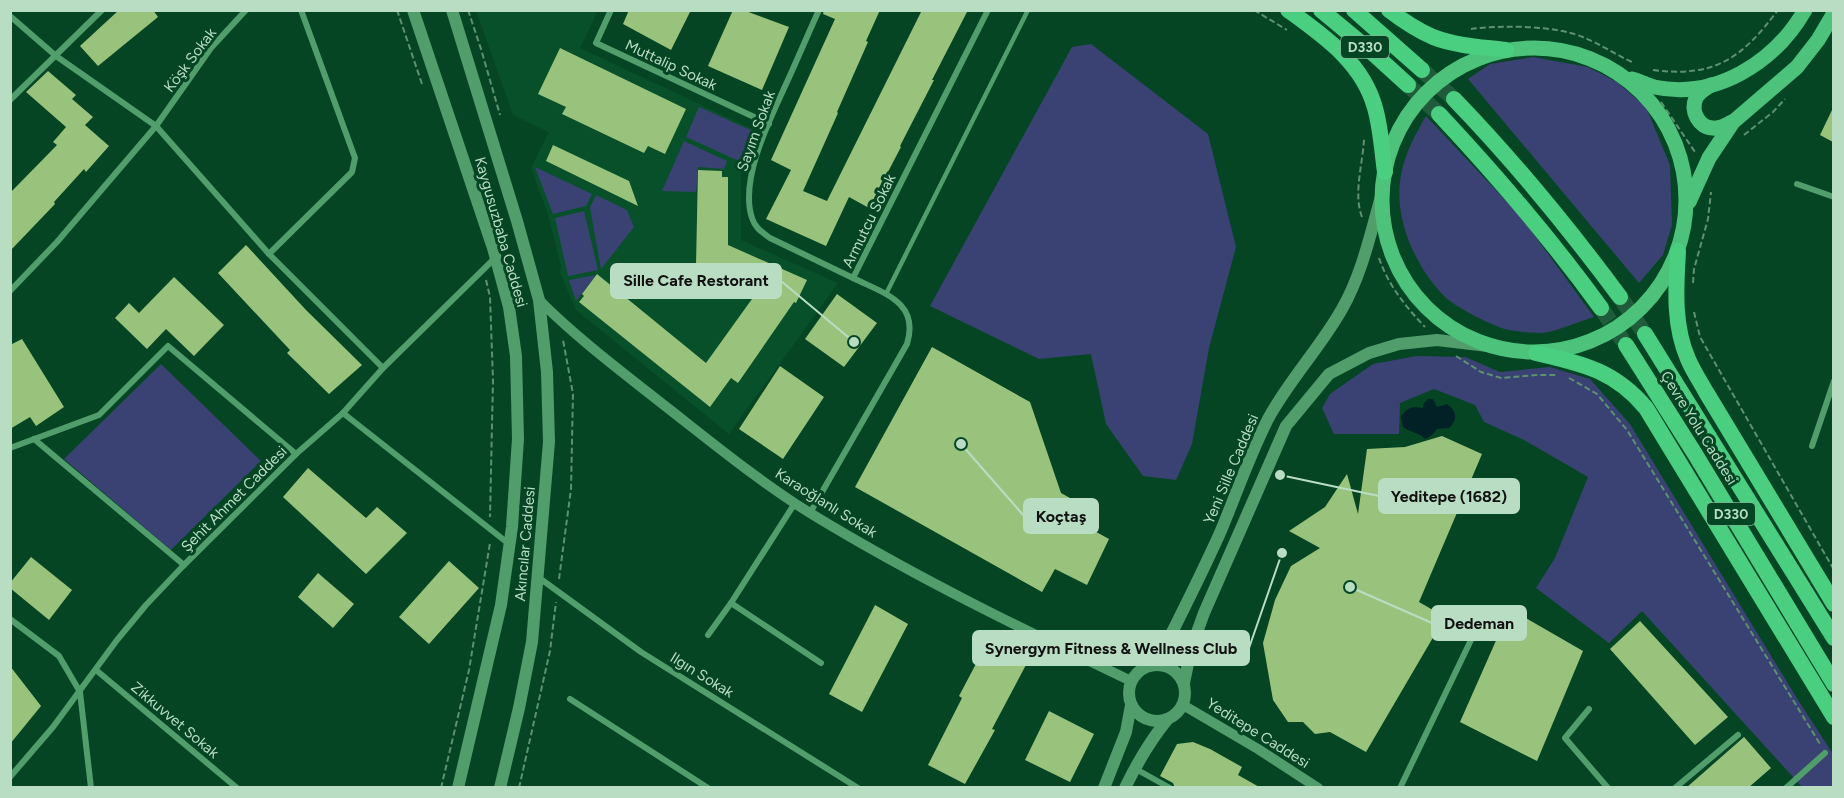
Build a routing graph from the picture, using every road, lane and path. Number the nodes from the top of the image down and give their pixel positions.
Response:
1 (102, 10) edge
2 (246, 10) edge
3 (301, 10) edge
4 (397, 10) edge
5 (413, 10) edge
6 (452, 10) edge
7 (611, 10) edge
8 (819, 10) edge
9 (988, 10) edge
10 (1029, 10) edge
11 (1254, 10) edge
12 (1288, 10) edge
13 (1321, 10) edge
14 (1354, 10) edge
15 (1389, 10) edge
16 (1778, 10) edge
17 (1805, 10) edge
18 (1833, 13) edge
19 (10, 16) edge
20 (1470, 29) dead end
21 (1288, 31) dead end
22 (1506, 50) junction
23 (56, 56) junction
24 (1638, 65) dead end
25 (1422, 70) tunnel mouth
26 (1617, 72) junction
27 (1714, 84) junction
28 (1408, 85) tunnel mouth
29 (1652, 86) junction
30 (423, 87) dead end
31 (1454, 99) tunnel mouth
32 (10, 100) edge
33 (1439, 114) tunnel mouth
34 (1733, 122) junction
35 (769, 124) junction
36 (156, 126) junction
37 (1365, 130) dead end
38 (1709, 158) junction
39 (1384, 172) junction
40 (1712, 184) dead end
41 (1797, 184) dead end
42 (1382, 193) junction
43 (1833, 197) edge
44 (1686, 208) junction
45 (1370, 235) junction
46 (1678, 251) junction
47 (269, 254) junction
48 (496, 258) junction
49 (484, 269) junction
50 (853, 278) junction
51 (10, 291) edge
52 (1693, 292) dead end
53 (886, 294) junction
54 (1620, 297) tunnel mouth
55 (539, 300) junction
56 (1692, 303) dead end
57 (1601, 308) tunnel mouth
58 (1645, 334) tunnel mouth
59 (1437, 340) junction
60 (1626, 345) tunnel mouth
61 (1488, 346) junction
62 (1536, 353) junction
63 (383, 368) junction
64 (1833, 381) edge
65 (343, 413) junction
66 (34, 439) junction
67 (1812, 446) dead end
68 (10, 448) edge
69 (296, 454) junction
70 (795, 503) junction
71 (810, 513) junction
72 (490, 531) junction
73 (510, 545) junction
74 (184, 565) junction
75 (1833, 570) edge
76 (537, 576) junction
77 (731, 603) junction
78 (1833, 604) edge
79 (1483, 615) dead end
80 (10, 619) edge
81 (708, 635) dead end
82 (1833, 638) edge
83 (821, 663) dead end
84 (1156, 664) junction
85 (96, 670) junction
86 (1131, 681) junction
87 (1184, 683) junction
88 (1833, 684) edge
89 (80, 692) junction
90 (570, 699) dead end
91 (1131, 705) junction
92 (1183, 705) junction
93 (1589, 709) dead end
94 (1833, 717) edge
95 (1167, 720) junction
96 (1738, 735) dead end
97 (1825, 753) joint
98 (1134, 768) junction
99 (10, 777) edge
100 (92, 788) edge
101 (237, 788) edge
102 (441, 788) edge
103 (458, 788) edge
104 (500, 788) edge
105 (708, 788) edge
106 (858, 788) edge
107 (1104, 788) edge
108 (1125, 788) edge
109 (1170, 788) edge
110 (1318, 788) edge
111 (1400, 788) edge
112 (1608, 788) edge
113 (1675, 788) edge
114 (1786, 788) edge

1 - 23 street
2 - 36 street, Köşk Sokak
3 - 47 street
4 - 30 path
5 - 48 main road, Kaygusuzbaba Caddesi
6 - 55 main road, Kaygusuzbaba Caddesi
7 - 35 street, Muttalip Sokak
8 - 35 street, Sayım Sokak
9 - 50 street, Armutcu Sokak
10 - 53 lane
11 - 21 path
12 - 39 highway
13 - 28 highway, D330
14 - 25 highway, D330
15 - 22 highway
16 - 29 path
17 - 27 main road
18 - 34 main road
19 - 23 street
20 - 24 path
22 - 26 main road
22 - 39 main road
23 - 32 street
23 - 36 street
26 - 29 main road
26 - 44 main road
27 - 29 main road
27 - 34 main road
29 - 38 path
31 - 54 highway
33 - 57 highway
34 - 38 main road
35 - 50 street, Sayım Sokak
36 - 47 street
36 - 51 street, Köşk Sokak
37 - 45 path
38 - 44 main road
39 - 42 main road
40 - 52 path
41 - 43 street
42 - 45 main road, Yeni Sille Caddesi
42 - 61 main road
44 - 46 main road
45 - 59 path
45 - 84 main road, Yeni Sille Caddesi
46 - 62 main road
46 - 78 highway
47 - 63 street
48 - 49 street, Şehit Ahmet Caddesi
48 - 73 main road, Kaygusuzbaba Caddesi
49 - 63 street, Şehit Ahmet Caddesi
49 - 72 path
50 - 53 street, Armutcu Sokak
53 - 71 street, Armutcu Sokak
55 - 70 street, Karaoğlanlı Sokak
55 - 76 main road, Akıncılar Caddesi
56 - 75 path
58 - 82 highway, Çevre Yolu Caddesi / D330
59 - 61 main road
59 - 87 main road
59 - 97 path
60 - 88 highway, Çevre Yolu Caddesi / D330
61 - 62 main road
62 - 94 highway
63 - 65 street, Şehit Ahmet Caddesi
64 - 67 street
65 - 69 street, Şehit Ahmet Caddesi
65 - 72 street
66 - 68 street
66 - 69 street
66 - 74 street
69 - 74 street, Şehit Ahmet Caddesi
70 - 71 street, Karaoğlanlı Sokak
70 - 77 street
71 - 86 street, Karaoğlanlı Sokak
72 - 73 street
72 - 102 path
73 - 103 main road, Kaygusuzbaba Caddesi
74 - 85 street, Şehit Ahmet Caddesi
76 - 104 main road, Akıncılar Caddesi
76 - 106 street, Ilgın Sokak
77 - 81 street
77 - 83 street
79 - 111 street
80 - 89 street
84 - 86 main road
84 - 87 main road
85 - 89 street, Şehit Ahmet Caddesi
85 - 101 street, Zikkuvvet Sokak
86 - 91 main road
87 - 92 main road
89 - 99 street, Şehit Ahmet Caddesi
89 - 100 street
90 - 105 street
91 - 95 main road
91 - 107 main road
92 - 95 main road
92 - 110 street, Yeditepe Caddesi
93 - 112 street
95 - 98 main road
96 - 113 street
97 - 114 street
98 - 108 main road
98 - 109 street

